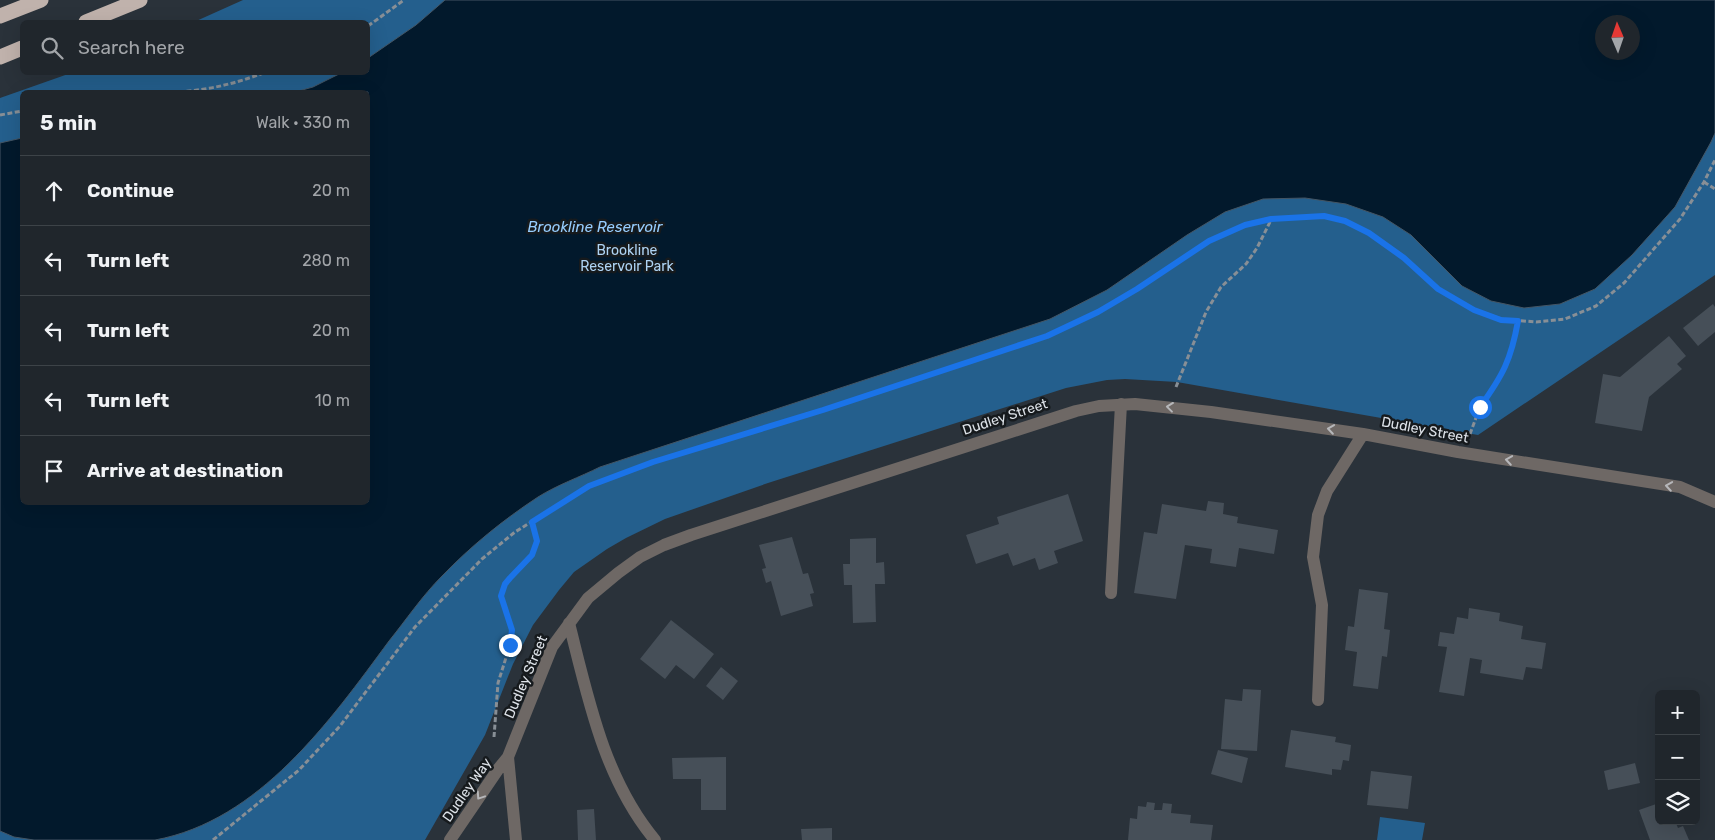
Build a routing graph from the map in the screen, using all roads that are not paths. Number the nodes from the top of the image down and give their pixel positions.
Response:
1 (41, 0) edge
2 (140, 0) edge
3 (0, 16) edge
4 (91, 20) edge
5 (20, 49) edge
6 (0, 57) edge
7 (1121, 404) junction
8 (1362, 434) junction
9 (1715, 502) edge
10 (1111, 593) dead end
11 (569, 623) junction
12 (1318, 700) dead end
13 (508, 757) junction
14 (450, 840) edge
15 (516, 840) edge
16 (655, 840) edge

1 - 3 highway
2 - 4 highway
5 - 6 highway
8 -> 7 street, Dudley Street
7 - 10 street
7 - 11 street, Dudley Street
9 -> 8 street, Dudley Street
8 - 12 street
11 - 13 street, Dudley Street
11 - 16 street
13 -> 14 street, Dudley Way
13 - 15 street, Dudley Street

